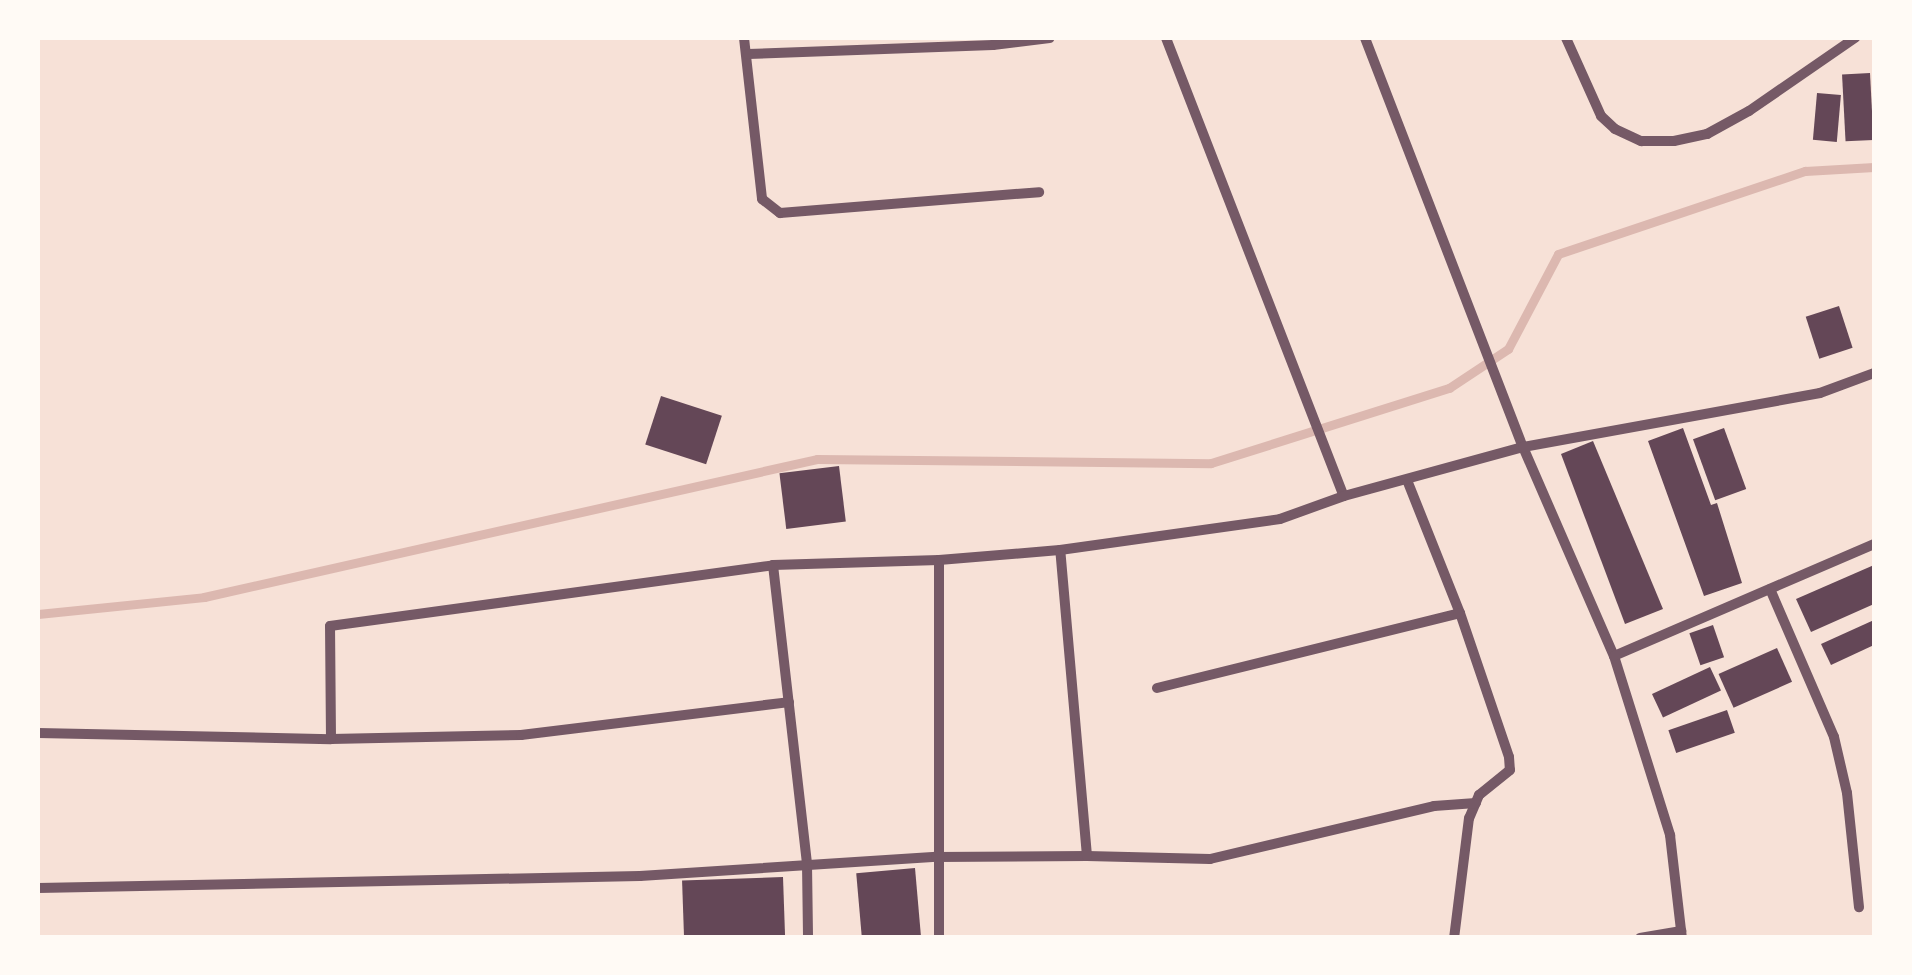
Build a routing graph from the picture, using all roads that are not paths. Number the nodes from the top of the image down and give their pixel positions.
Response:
1 (744, 38) edge
2 (1050, 38) edge
3 (1166, 38) edge
4 (1368, 38) edge
5 (1566, 38) edge
6 (1854, 38) edge
7 (748, 54) junction
8 (1039, 192) dead end
9 (1874, 374) edge
10 (1522, 447) junction
11 (1407, 480) junction
12 (1344, 496) junction
13 (1874, 544) edge
14 (1060, 550) junction
15 (940, 560) junction
16 (774, 564) junction
17 (1770, 589) junction
18 (1460, 612) junction
19 (1614, 656) junction
20 (1157, 688) dead end
21 (789, 702) junction
22 (38, 733) edge
23 (331, 739) junction
24 (1476, 803) junction
25 (936, 856) junction
26 (1087, 856) junction
27 (807, 864) junction
28 (38, 888) edge
29 (1859, 907) dead end
30 (1682, 934) edge
31 (808, 938) edge
32 (939, 938) edge
33 (1454, 938) edge
34 (1640, 938) edge

1 - 7 street
2 - 7 street
3 - 12 street
4 - 10 street
5 - 6 street
7 - 8 street
9 - 10 street
10 - 11 street
10 - 19 street
11 - 12 street
11 - 18 street
12 - 14 street
13 - 17 street
14 - 15 street
14 - 26 street
15 - 16 street
15 - 25 street
16 - 21 street
16 - 23 street
17 - 19 street
17 - 29 street
18 - 20 street
18 - 24 street
19 - 30 street
21 - 23 street
21 - 27 street
22 - 23 street
24 - 26 street
24 - 33 street
25 - 26 street
25 - 27 street
25 - 32 street
27 - 28 street
27 - 31 street
30 - 34 street

